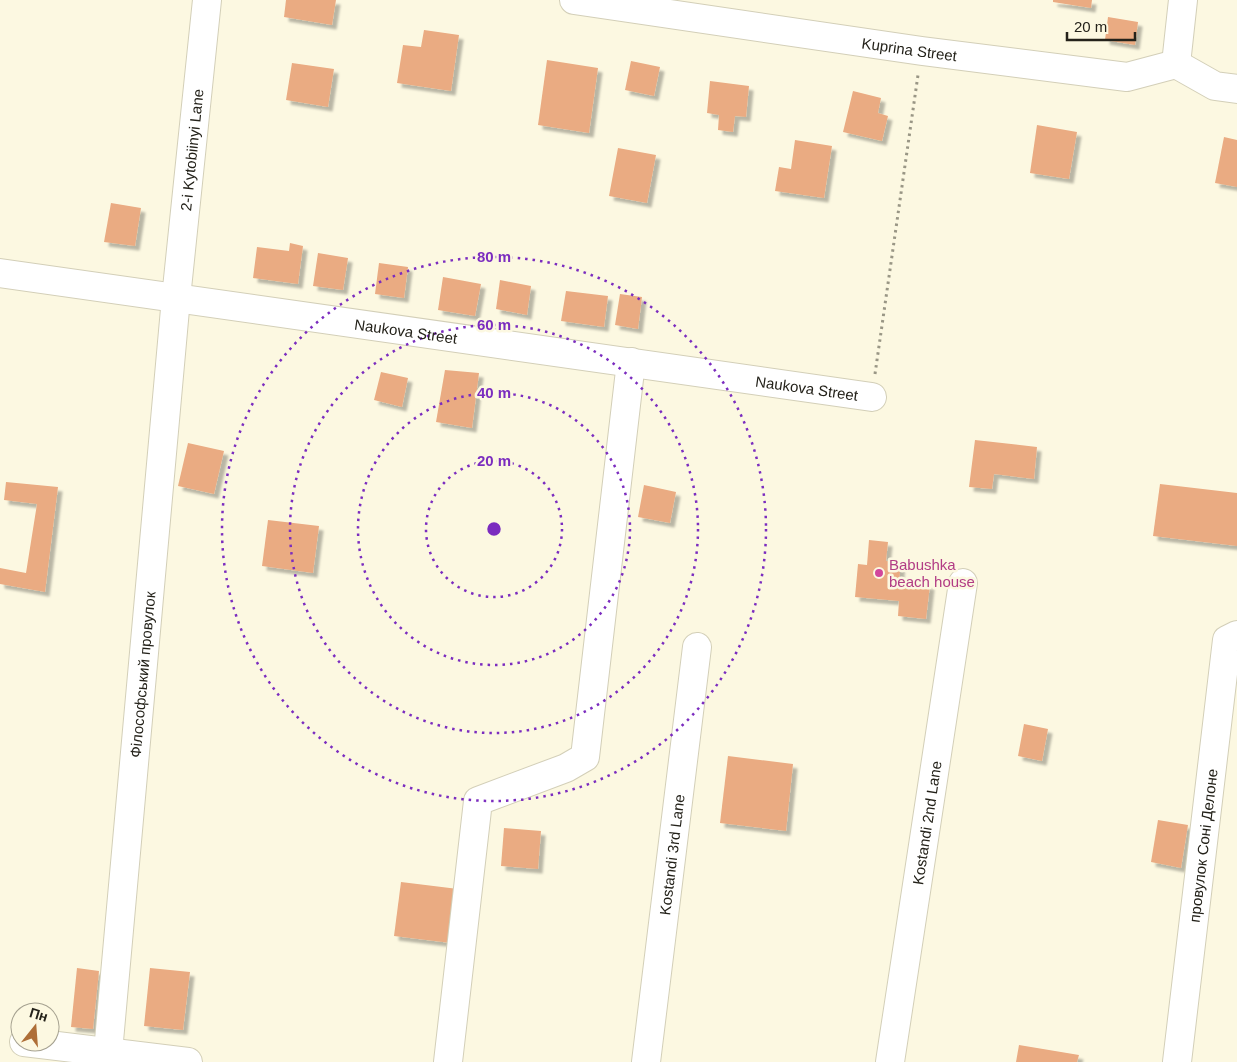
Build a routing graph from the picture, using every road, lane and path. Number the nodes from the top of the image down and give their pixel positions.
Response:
1 (207, 0) edge
2 (574, 0) edge
3 (1183, 0) edge
4 (922, 51) junction
5 (1176, 64) junction
6 (1237, 89) edge
7 (0, 273) edge
8 (176, 298) junction
9 (631, 362) junction
10 (872, 396) joint
11 (963, 582) dead end
12 (1237, 635) edge
13 (698, 647) dead end
14 (60, 1046) edge
15 (108, 1052) junction
16 (188, 1062) edge
17 (448, 1062) edge
18 (646, 1062) edge
19 (890, 1062) edge
20 (1178, 1062) edge

1 - 8 street, 2-i Kytobiinyi Lane
2 - 4 street, Kuprina Street
3 - 5 street
4 - 5 street, Kuprina Street
4 - 10 path
5 - 6 street
7 - 8 street, Naukova Street
8 - 9 street, Naukova Street
8 - 15 street, Філософський провулок
9 - 10 street, Naukova Street
9 - 17 street
11 - 19 street, Kostandi 2nd Lane
12 - 20 street, провулок Соні Делоне
13 - 18 street, Kostandi 3rd Lane
14 - 15 street
15 - 16 street

